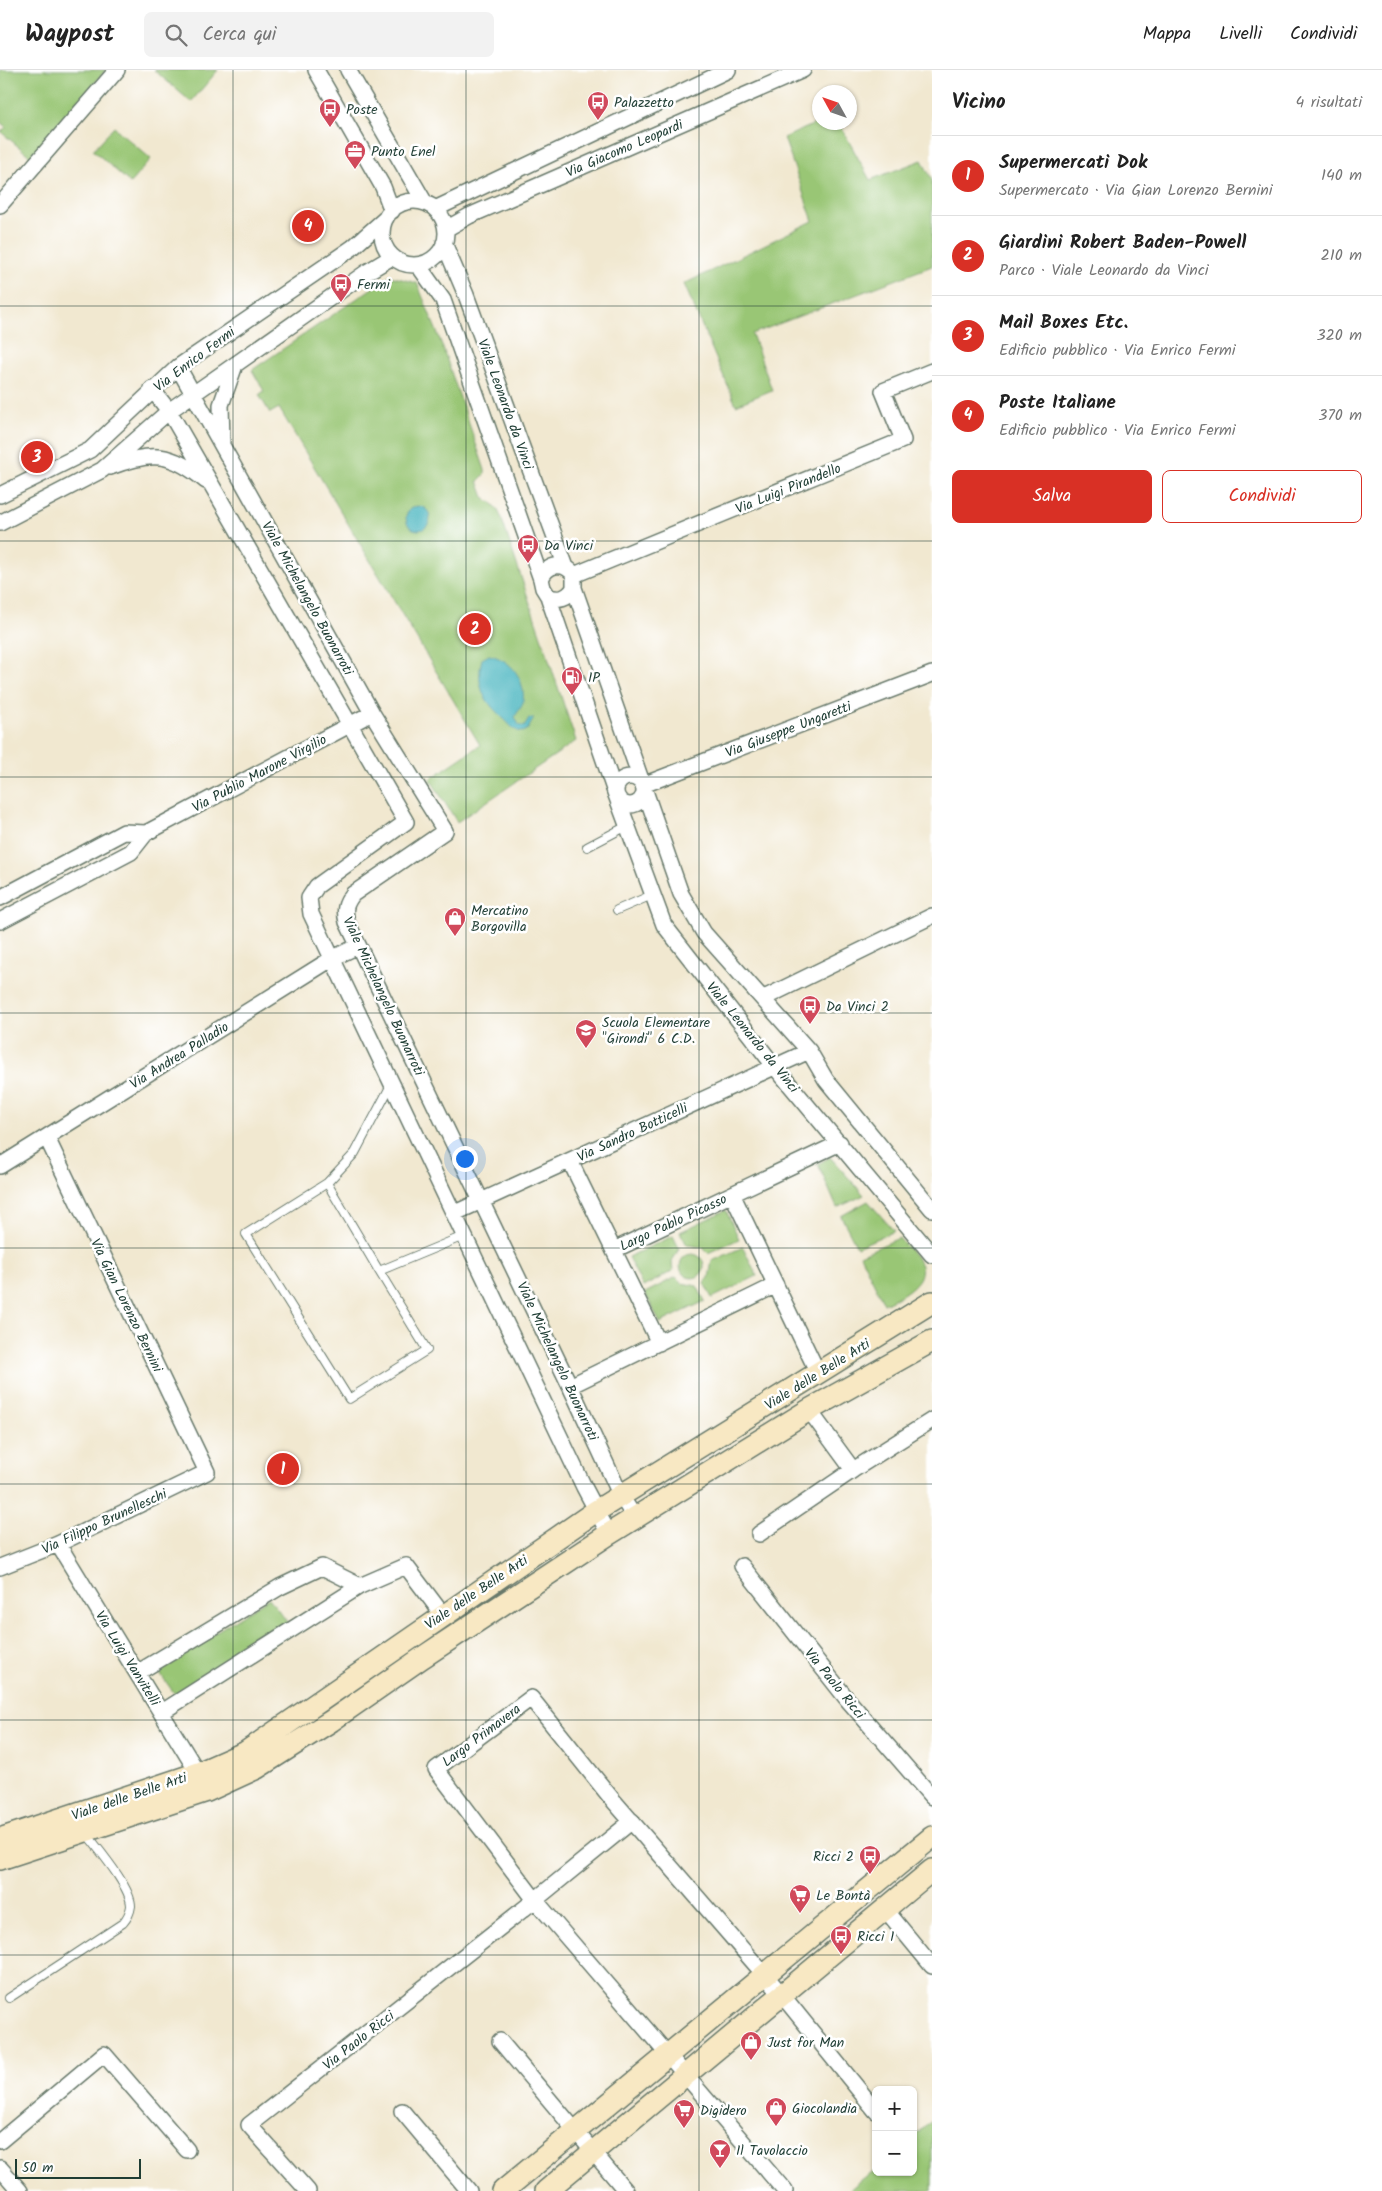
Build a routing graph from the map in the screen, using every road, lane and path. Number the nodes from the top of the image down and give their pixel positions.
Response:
1 (117, 70) edge
2 (316, 70) edge
3 (348, 70) edge
4 (728, 70) edge
5 (803, 70) edge
6 (0, 205) edge
7 (430, 206) junction
8 (389, 214) junction
9 (445, 236) junction
10 (392, 257) junction
11 (418, 265) junction
12 (235, 365) junction
13 (178, 367) junction
14 (932, 371) edge
15 (152, 390) junction
16 (194, 394) junction
17 (169, 411) junction
18 (222, 444) junction
19 (102, 470) junction
20 (211, 485) junction
21 (0, 495) edge
22 (0, 522) edge
23 (572, 577) junction
24 (541, 579) junction
25 (548, 596) junction
26 (932, 674) edge
27 (372, 712) junction
28 (349, 725) junction
29 (643, 785) junction
30 (616, 795) junction
31 (627, 826) junction
32 (146, 833) junction
33 (587, 847) dead end
34 (652, 894) junction
35 (0, 898) edge
36 (618, 910) dead end
37 (932, 916) edge
38 (0, 921) edge
39 (358, 946) junction
40 (333, 958) junction
41 (764, 998) junction
42 (809, 1051) junction
43 (775, 1066) junction
44 (392, 1083) junction
45 (47, 1138) junction
46 (840, 1143) junction
47 (570, 1160) junction
48 (0, 1166) edge
49 (327, 1183) junction
50 (732, 1194) junction
51 (482, 1201) junction
52 (932, 1209) edge
53 (455, 1213) junction
54 (466, 1234) junction
55 (614, 1250) junction
56 (932, 1255) edge
57 (379, 1271) junction
58 (776, 1285) junction
59 (932, 1302) edge
60 (932, 1341) edge
61 (659, 1342) junction
62 (818, 1373) junction
63 (570, 1386) junction
64 (809, 1410) junction
65 (932, 1420) edge
66 (852, 1470) junction
67 (207, 1472) joint
68 (621, 1496) junction
69 (596, 1512) junction
70 (635, 1518) junction
71 (609, 1534) junction
72 (760, 1534) dead end
73 (58, 1544) junction
74 (742, 1566) dead end
75 (0, 1567) edge
76 (360, 1586) junction
77 (443, 1615) junction
78 (137, 1673) junction
79 (162, 1712) junction
80 (198, 1772) junction
81 (932, 1797) edge
82 (632, 1821) junction
83 (85, 1831) junction
84 (932, 1837) edge
85 (0, 1839) edge
86 (0, 1859) edge
87 (932, 1870) edge
88 (535, 1900) junction
89 (885, 1909) junction
90 (932, 1966) edge
91 (764, 1974) junction
92 (782, 1995) junction
93 (9, 1998) dead end
94 (500, 2041) dead end
95 (667, 2054) junction
96 (686, 2074) junction
97 (872, 2106) edge
98 (402, 2111) dead end
99 (576, 2130) junction
100 (0, 2141) edge
101 (187, 2150) dead end
102 (594, 2152) junction
103 (0, 2168) edge
104 (20, 2191) edge
105 (308, 2191) edge
106 (469, 2191) edge
107 (503, 2191) edge
108 (546, 2191) edge
109 (626, 2191) edge
110 (785, 2191) edge

1 - 6 street
2 - 8 street
3 - 7 street
4 - 7 street, Via Giacomo Leopardi
5 - 9 street, Via Giacomo Leopardi
7 - 8 street
7 - 9 street
8 - 10 street
8 - 13 street, Via Enrico Fermi
9 - 11 street
9 - 23 street, Viale Leonardo da Vinci
10 - 11 street
10 - 12 street, Via Enrico Fermi
11 - 24 street, Viale Leonardo da Vinci
12 - 16 street, Via Enrico Fermi
12 - 18 street
13 - 15 street, Via Enrico Fermi
13 - 16 street, Viale Michelangelo Buonarroti
14 - 23 street, Via Luigi Pirandello
15 - 17 street, Viale Michelangelo Buonarroti
15 - 21 street, Via Enrico Fermi
16 - 17 street, Via Enrico Fermi
16 - 18 street, Viale Michelangelo Buonarroti
17 - 19 street, Via Enrico Fermi
17 - 20 street, Viale Michelangelo Buonarroti
18 - 27 street, Viale Michelangelo Buonarroti
19 - 20 street, Via Enrico Fermi
19 - 22 street, Via Enrico Fermi
20 - 28 street, Viale Michelangelo Buonarroti
23 - 24 street
23 - 25 street
23 - 29 street, Viale Leonardo da Vinci
24 - 25 street, Viale Leonardo da Vinci
25 - 30 street, Viale Leonardo da Vinci
26 - 29 street, Via Giuseppe Ungaretti
27 - 28 street, Via Publio Marone Virgilio
27 - 39 street, Viale Michelangelo Buonarroti
28 - 32 street, Via Publio Marone Virgilio
28 - 40 street, Viale Michelangelo Buonarroti
29 - 30 street
29 - 41 street, Viale Leonardo da Vinci
30 - 31 street, Viale Leonardo da Vinci
31 - 33 lane
31 - 34 street, Viale Leonardo da Vinci
32 - 35 street, Via Publio Marone Virgilio
32 - 38 street, Via Publio Marone Virgilio
34 - 36 lane
34 - 43 street, Viale Leonardo da Vinci
37 - 41 street
39 - 40 street, Via Andrea Palladio
39 - 51 street, Viale Michelangelo Buonarroti
40 - 44 street, Viale Michelangelo Buonarroti
40 - 45 street, Via Andrea Palladio
41 - 42 street, Viale Leonardo da Vinci
42 - 43 street, Via Sandro Botticelli
42 - 52 street, Viale Leonardo da Vinci
43 - 46 street, Viale Leonardo da Vinci
43 - 47 street, Via Sandro Botticelli
44 - 49 lane
44 - 53 street, Viale Michelangelo Buonarroti
45 - 48 street, Via Andrea Palladio
45 - 67 street, Via Gian Lorenzo Bernini
46 - 50 street, Largo Pablo Picasso
46 - 56 street, Viale Leonardo da Vinci
47 - 51 street, Via Sandro Botticelli
47 - 55 street, Largo Pablo Picasso
49 - 57 lane
49 - 57 lane
50 - 55 street, Largo Pablo Picasso
50 - 58 street, Largo Pablo Picasso
51 - 53 street, Via Sandro Botticelli
51 - 63 street, Viale Michelangelo Buonarroti
53 - 54 street, Viale Michelangelo Buonarroti
54 - 57 lane
54 - 69 street, Viale Michelangelo Buonarroti
55 - 61 street, Largo Pablo Picasso
58 - 61 street
58 - 62 street, Largo Pablo Picasso
59 - 62 street, Viale delle Belle Arti
60 - 64 street, Viale delle Belle Arti
61 - 63 street
62 - 68 street, Viale delle Belle Arti
63 - 68 street, Viale Michelangelo Buonarroti
64 - 66 street
64 - 70 street, Viale delle Belle Arti
65 - 66 street
66 - 72 street
67 - 73 street, Via Filippo Brunelleschi
68 - 69 street, Viale delle Belle Arti
68 - 70 street, Viale Michelangelo Buonarroti
69 - 71 street, Viale Michelangelo Buonarroti
69 - 77 street, Viale delle Belle Arti
70 - 71 street, Viale delle Belle Arti
71 - 83 street, Viale delle Belle Arti
73 - 75 street, Via Filippo Brunelleschi
73 - 78 street, Via Luigi Vanvitelli
74 - 81 street, Via Paolo Ricci
76 - 77 street
76 - 78 street
76 - 79 street
77 - 80 street, Viale delle Belle Arti
78 - 79 street, Via Luigi Vanvitelli
79 - 80 street, Via Luigi Vanvitelli
80 - 85 street, Viale delle Belle Arti
82 - 88 street, Via Paolo Ricci
82 - 88 street, Largo Primavera
82 - 91 street
83 - 86 street, Viale delle Belle Arti
83 - 93 lane
84 - 91 street
87 - 89 street
88 - 95 street
88 - 105 street, Via Paolo Ricci
89 - 90 street
89 - 92 street
91 - 92 street
91 - 95 street
92 - 96 street
92 - 97 street
94 - 99 street
95 - 96 street
95 - 99 street
96 - 102 street
96 - 110 street
98 - 106 street
99 - 102 street
99 - 107 street
100 - 101 street
102 - 108 street
102 - 109 street
103 - 104 street

